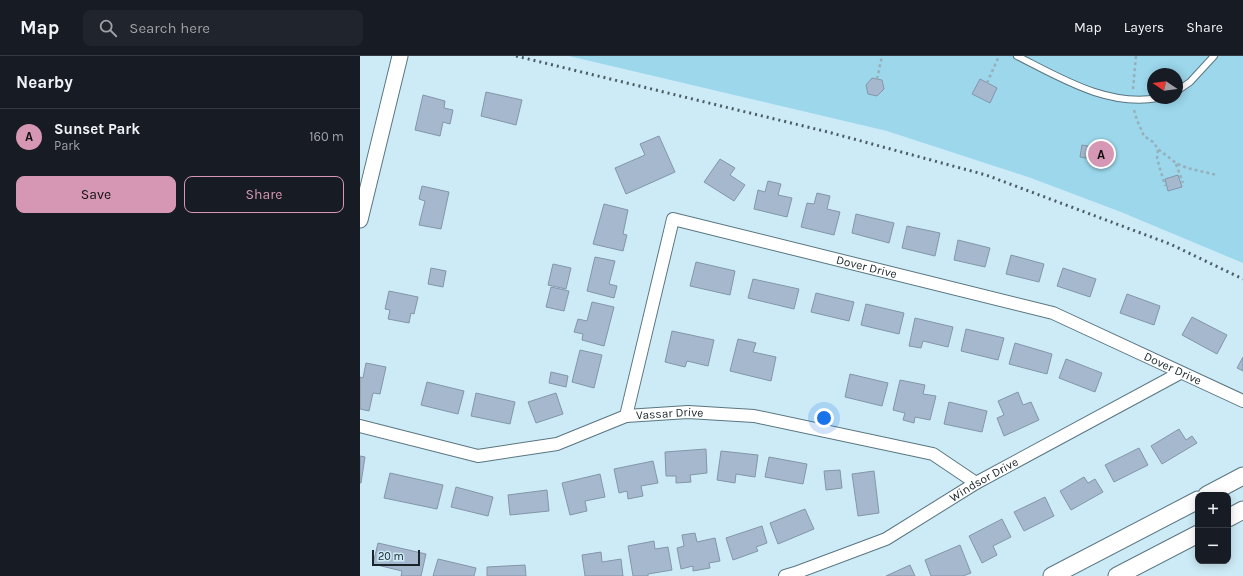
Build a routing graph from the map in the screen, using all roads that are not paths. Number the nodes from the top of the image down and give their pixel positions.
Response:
1 (400, 56) edge
2 (1017, 56) edge
3 (1214, 56) edge
4 (1183, 87) edge
5 (1147, 99) edge
6 (360, 220) edge
7 (1180, 373) junction
8 (1243, 401) edge
9 (626, 416) junction
10 (360, 426) edge
11 (1243, 476) edge
12 (976, 483) junction
13 (1213, 492) edge
14 (1195, 502) edge
15 (1243, 510) edge
16 (1231, 516) edge
17 (1195, 536) edge
18 (785, 576) edge
19 (1052, 576) edge
20 (1117, 576) edge

1 - 6 street
2 - 5 lane
3 - 4 lane
7 - 8 street, Dover Drive
7 - 9 street, Dover Drive
7 - 12 street, Windsor Drive
9 - 10 street, Vassar Drive
9 - 12 street, Vassar Drive
11 - 13 main road
12 - 18 street, Windsor Drive
14 - 19 main road
15 - 16 main road
17 - 20 main road

